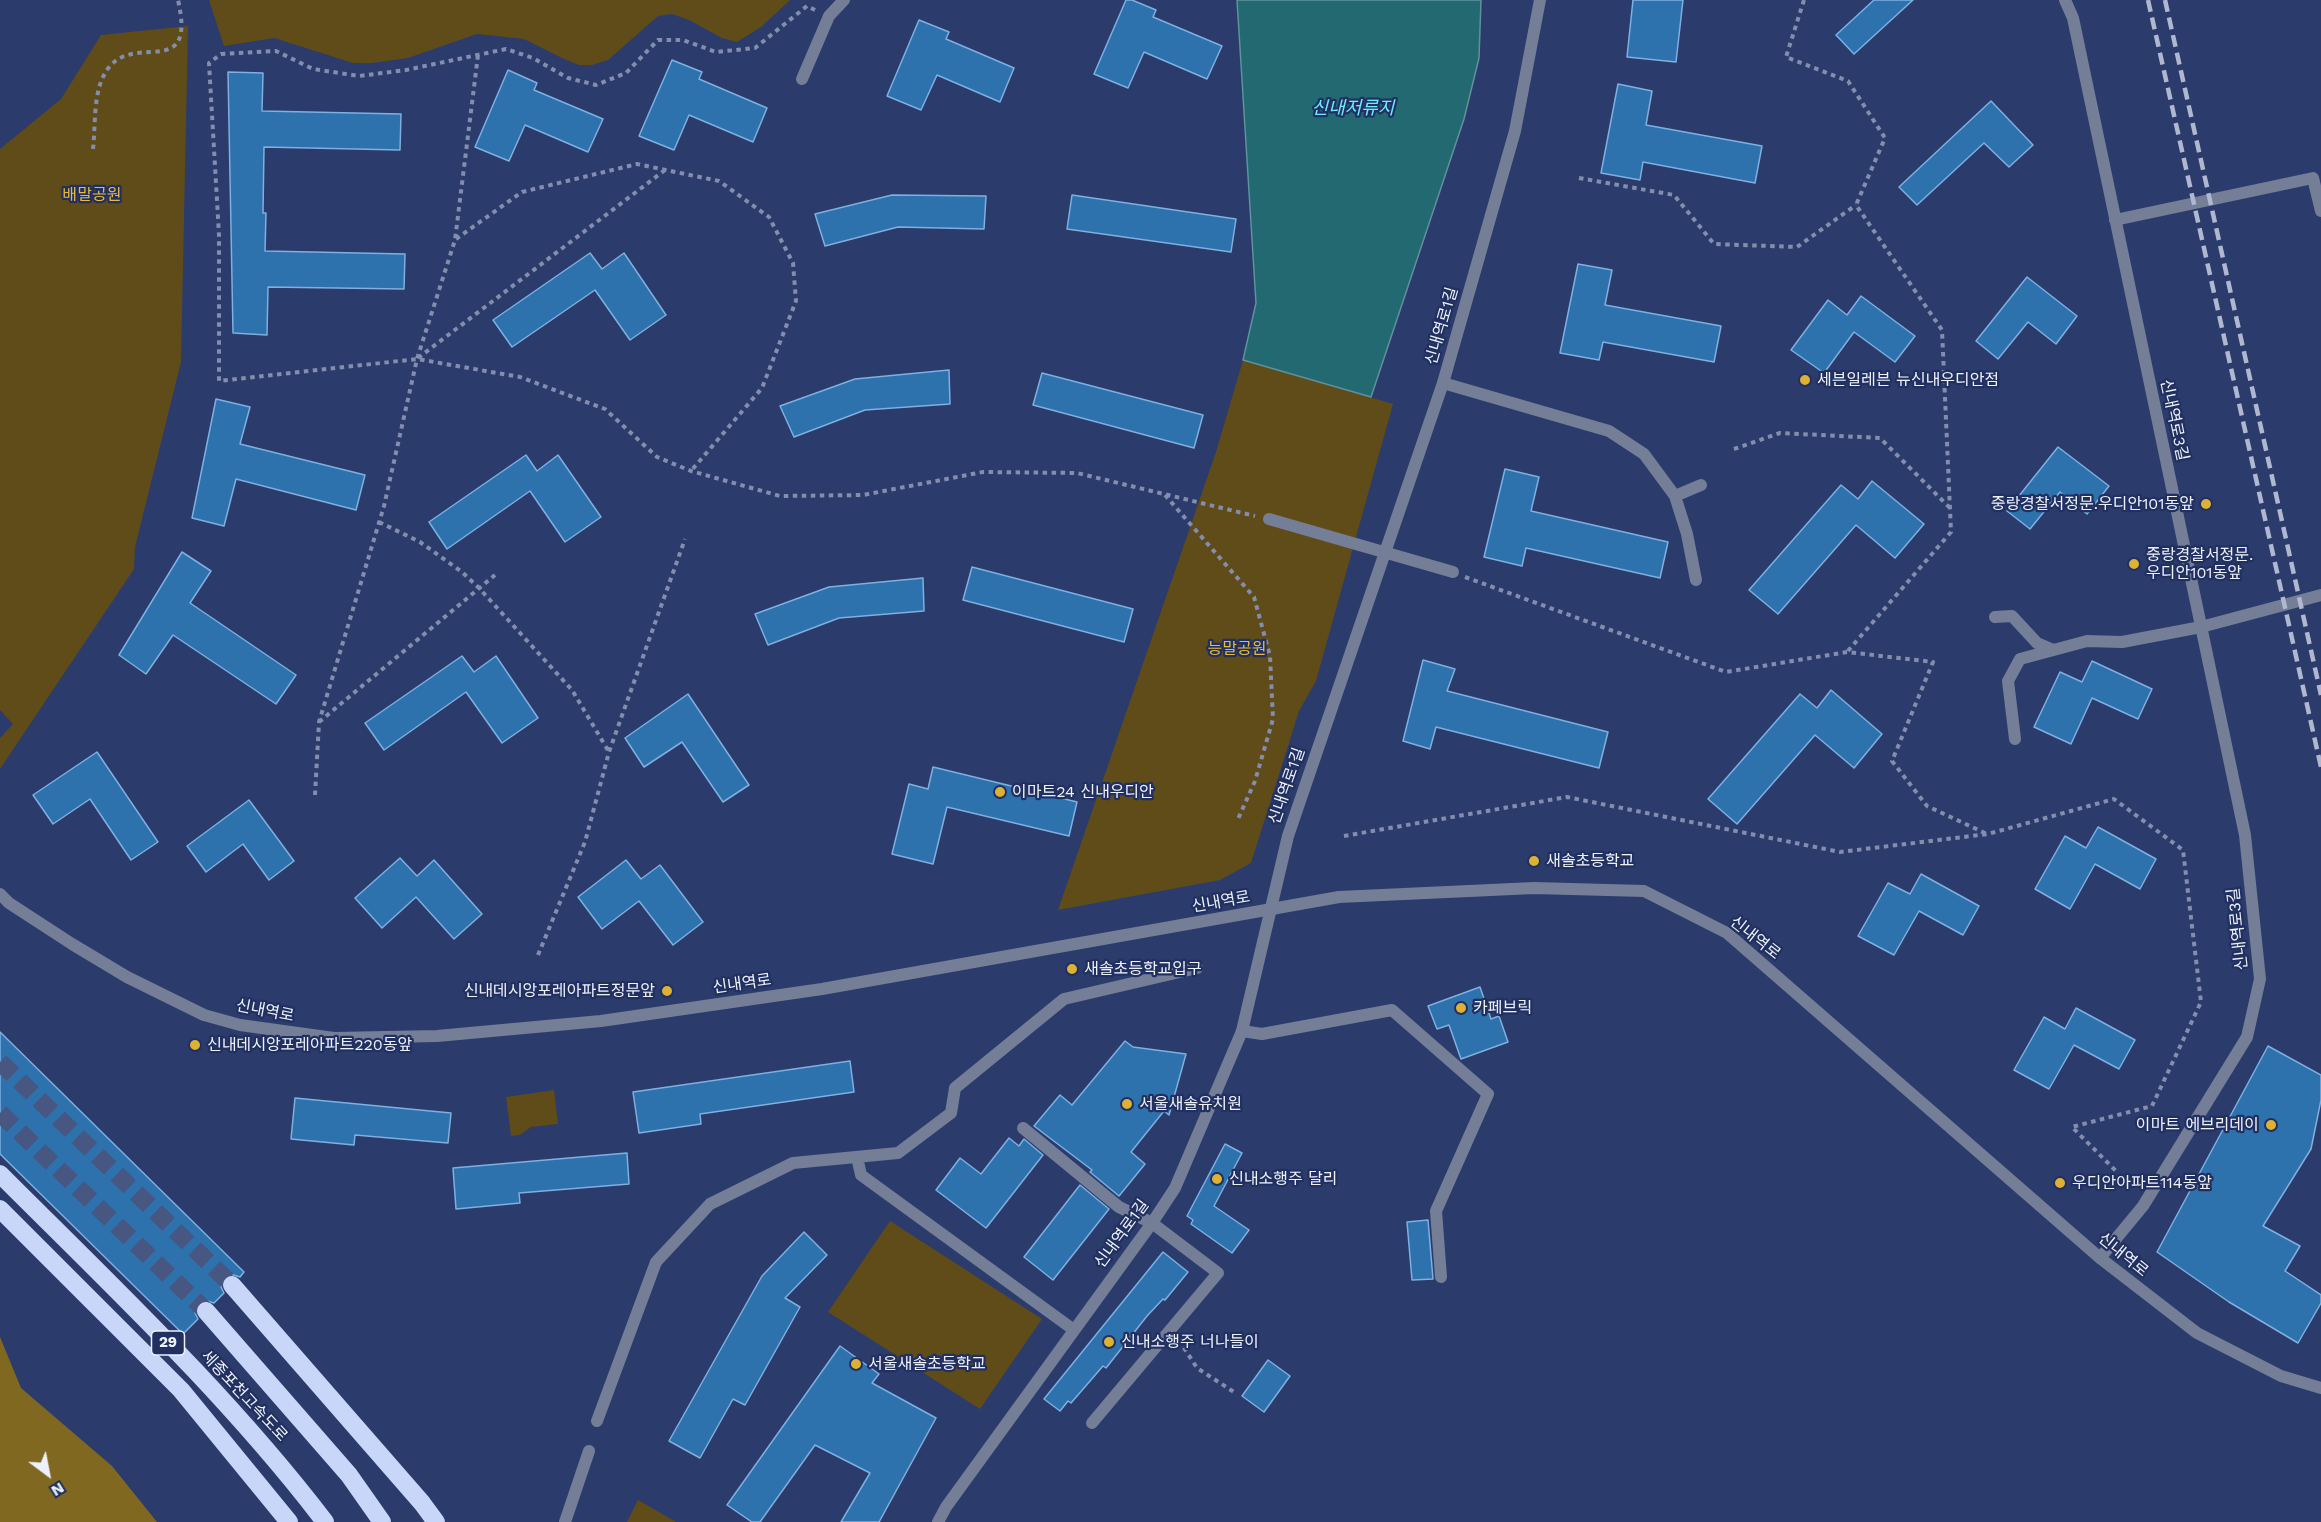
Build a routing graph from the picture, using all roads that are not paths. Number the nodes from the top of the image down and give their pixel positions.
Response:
1 (844, 0) edge
2 (1540, 0) edge
3 (2065, 0) edge
4 (802, 80) dead end
5 (2321, 211) edge
6 (2115, 220) junction
7 (1443, 383) junction
8 (1701, 485) dead end
9 (1675, 496) junction
10 (1269, 519) road end
11 (1453, 572) road end
12 (1696, 580) dead end
13 (2321, 595) edge
14 (1995, 617) dead end
15 (2201, 627) junction
16 (2053, 650) junction
17 (2015, 739) dead end
18 (0, 894) edge
19 (1270, 910) junction
20 (1197, 968) dead end
21 (1242, 1031) junction
22 (1023, 1128) dead end
23 (857, 1157) junction
24 (0, 1174) edge
25 (0, 1209) edge
26 (1152, 1223) junction
27 (2100, 1258) junction
28 (1441, 1277) dead end
29 (232, 1285) tunnel mouth
30 (206, 1311) tunnel mouth
31 (1074, 1330) junction
32 (2321, 1388) edge
33 (597, 1421) dead end
34 (1092, 1423) dead end
35 (589, 1451) dead end
36 (289, 1522) edge
37 (325, 1522) edge
38 (382, 1522) edge
39 (436, 1522) edge
40 (565, 1522) edge
41 (938, 1522) edge

1 - 4 street
2 - 7 street, 신내역로1길
3 - 6 street, 신내역로3길
5 - 6 street
6 - 15 street, 신내역로3길
7 - 9 street
7 - 19 street, 신내역로1길
8 - 9 street
9 - 12 street
10 - 11 street, bridge
13 - 15 street
14 - 16 street
15 - 16 street
15 - 27 street, 신내역로3길
16 - 17 street
18 - 19 street, 신내역로
19 - 21 street, 신내역로1길
19 - 27 street, 신내역로
20 - 23 street
21 - 26 street, 신내역로1길
21 - 28 street
22 - 26 street
23 - 31 street
23 - 33 street
24 - 37 highway, 세종포천고속도로 / 29
25 - 36 highway
26 - 31 street, 신내역로1길
26 - 34 street
27 - 32 street, 신내역로
29 - 39 highway
30 - 38 highway, 세종포천고속도로
31 - 41 street, 신내역로1길
35 - 40 street

